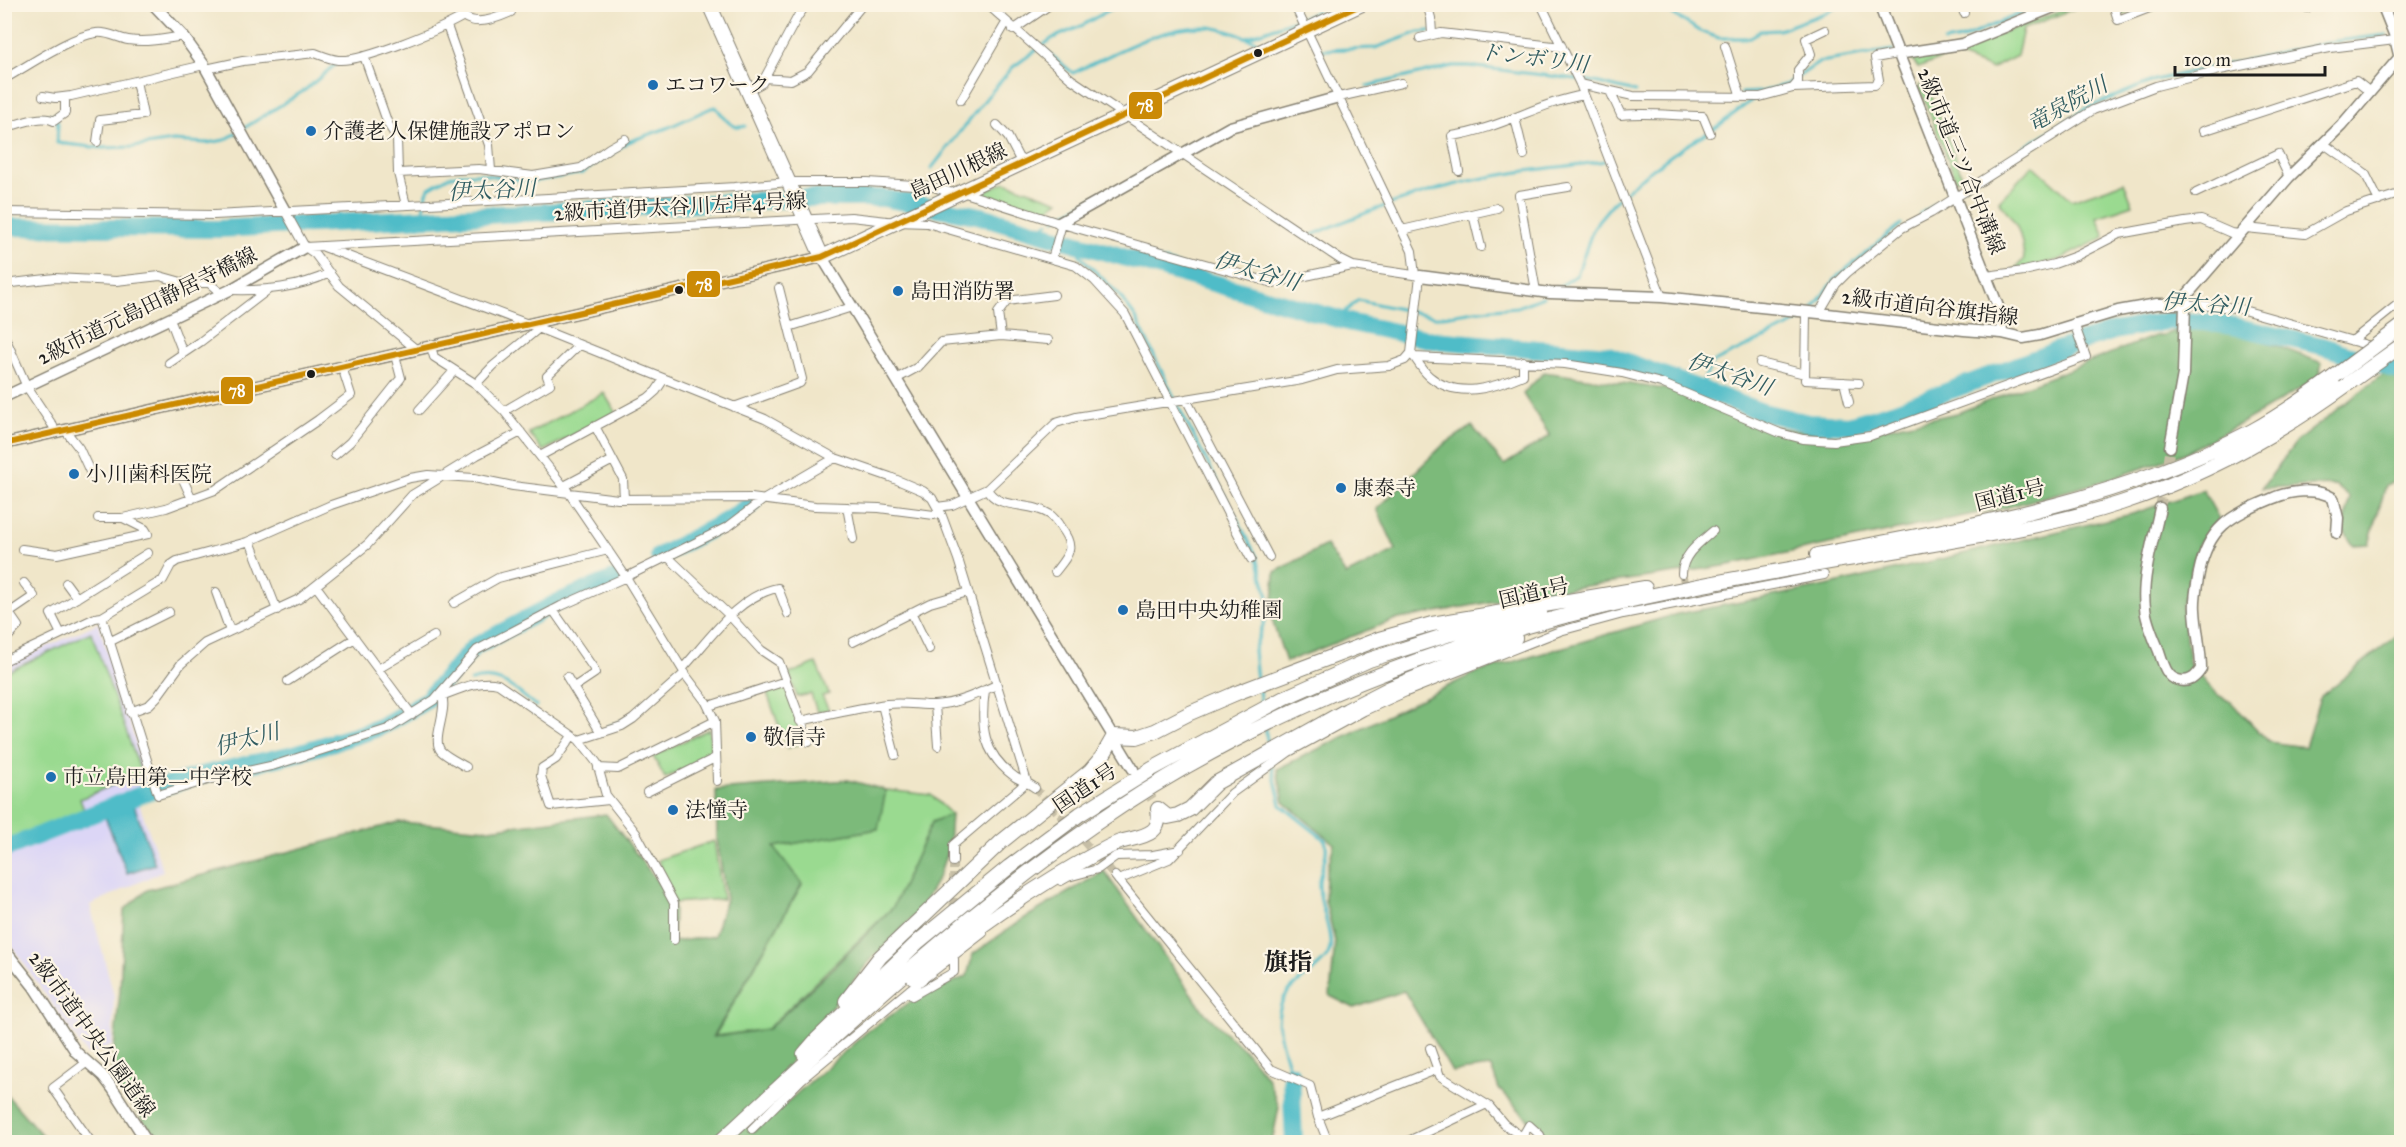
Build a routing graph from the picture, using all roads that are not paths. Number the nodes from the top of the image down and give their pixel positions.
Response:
1 (153, 4) edge
2 (455, 4) edge
3 (807, 4) edge
4 (863, 4) edge
5 (987, 4) edge
6 (1051, 4) edge
7 (1362, 4) edge
8 (1427, 4) edge
9 (1541, 4) edge
10 (1894, 4) edge
11 (2061, 4) edge
12 (2113, 4) edge
13 (2160, 4) edge
14 (2382, 4) edge
15 (711, 5) edge
16 (1880, 7) edge
17 (1295, 8) edge
18 (511, 12) dead end
19 (462, 17) junction
20 (447, 26) junction
21 (1009, 26) junction
22 (1304, 26) junction
23 (1825, 30) dead end
24 (1432, 34) junction
25 (183, 36) junction
26 (1420, 38) dead end
27 (2398, 43) edge
28 (1725, 46) dead end
29 (1562, 47) junction
30 (1897, 54) junction
31 (364, 56) junction
32 (2400, 62) edge
33 (205, 67) junction
34 (764, 78) junction
35 (4, 79) edge
36 (136, 81) junction
37 (1401, 83) dead end
38 (1580, 84) junction
39 (1793, 88) junction
40 (748, 91) junction
41 (1610, 91) junction
42 (2370, 92) junction
43 (1584, 95) junction
44 (43, 96) dead end
45 (65, 97) junction
46 (1339, 97) junction
47 (1741, 97) junction
48 (961, 100) dead end
49 (1126, 115) junction
50 (1515, 118) junction
51 (997, 124) dead end
52 (4, 128) edge
53 (2203, 131) dead end
54 (1710, 133) dead end
55 (625, 139) dead end
56 (97, 142) dead end
57 (2324, 144) junction
58 (1182, 154) junction
59 (1524, 155) dead end
60 (1022, 164) junction
61 (491, 170) junction
62 (1459, 171) dead end
63 (398, 173) junction
64 (2289, 177) junction
65 (789, 184) junction
66 (1568, 187) dead end
67 (2196, 193) dead end
68 (2402, 193) edge
69 (958, 194) junction
70 (1954, 197) junction
71 (2379, 201) junction
72 (406, 205) junction
73 (1497, 208) dead end
74 (4, 212) edge
75 (286, 213) junction
76 (1473, 214) junction
77 (804, 218) junction
78 (896, 222) junction
79 (1061, 224) junction
80 (1402, 230) junction
81 (2243, 231) junction
82 (304, 246) junction
83 (321, 246) junction
84 (1481, 247) dead end
85 (822, 257) junction
86 (1052, 259) junction
87 (1353, 266) junction
88 (330, 273) junction
89 (1418, 275) junction
90 (1986, 276) junction
91 (4, 284) edge
92 (779, 288) dead end
93 (269, 289) junction
94 (1536, 291) junction
95 (226, 292) junction
96 (1054, 295) dead end
97 (1662, 297) junction
98 (2402, 301) edge
99 (852, 307) junction
100 (2185, 307) junction
101 (1806, 312) junction
102 (1819, 313) junction
103 (170, 319) junction
104 (2075, 325) junction
105 (2402, 326) edge
106 (533, 327) junction
107 (789, 327) junction
108 (2002, 333) junction
109 (4, 335) edge
110 (1001, 336) junction
111 (1048, 340) dead end
112 (2352, 341) junction
113 (579, 345) junction
114 (2402, 345) edge
115 (431, 347) junction
116 (417, 350) junction
117 (183, 353) junction
118 (1412, 353) junction
119 (395, 355) junction
120 (2402, 356) edge
121 (1522, 361) junction
122 (169, 363) dead end
123 (1760, 363) dead end
124 (342, 367) junction
125 (454, 371) junction
126 (1805, 374) junction
127 (664, 379) junction
128 (896, 379) junction
129 (1844, 382) junction
130 (1859, 383) dead end
131 (476, 384) junction
132 (27, 387) junction
133 (4, 397) edge
134 (1186, 399) junction
135 (1170, 401) junction
136 (1849, 402) dead end
137 (734, 407) junction
138 (419, 410) dead end
139 (504, 411) junction
140 (53, 426) dead end
141 (595, 426) junction
142 (65, 430) junction
143 (521, 432) junction
144 (4, 444) edge
145 (2170, 447) tunnel mouth
146 (335, 455) dead end
147 (540, 456) junction
148 (835, 458) junction
149 (613, 460) junction
150 (92, 474) dead end
151 (181, 475) dead end
152 (445, 475) junction
153 (987, 489) junction
154 (567, 490) junction
155 (192, 498) junction
156 (624, 499) junction
157 (968, 499) junction
158 (763, 500) junction
159 (847, 507) junction
160 (2160, 508) tunnel mouth
161 (939, 510) junction
162 (98, 518) dead end
163 (123, 518) junction
164 (1713, 531) dead end
165 (2337, 533) dead end
166 (853, 539) dead end
167 (250, 541) junction
168 (21, 549) dead end
169 (608, 550) junction
170 (148, 554) dead end
171 (1269, 556) dead end
172 (668, 557) junction
173 (1251, 559) dead end
174 (1055, 572) dead end
175 (1682, 574) tunnel mouth
176 (1824, 575) dead end
177 (626, 578) junction
178 (24, 583) dead end
179 (66, 583) dead end
180 (316, 586) junction
181 (1645, 588) junction
182 (216, 592) dead end
183 (968, 592) junction
184 (77, 598) junction
185 (454, 603) dead end
186 (277, 610) junction
187 (553, 610) junction
188 (1589, 610) junction
189 (169, 612) dead end
190 (911, 612) junction
191 (788, 614) dead end
192 (730, 616) junction
193 (102, 617) junction
194 (230, 631) junction
195 (62, 634) junction
196 (434, 636) dead end
197 (355, 638) junction
198 (4, 641) edge
199 (109, 642) junction
200 (853, 642) dead end
201 (929, 649) dead end
202 (4, 661) edge
203 (378, 669) junction
204 (684, 670) junction
205 (567, 677) dead end
206 (288, 681) dead end
207 (786, 681) junction
208 (996, 685) junction
209 (574, 687) junction
210 (985, 690) junction
211 (440, 696) junction
212 (882, 705) junction
213 (935, 705) junction
214 (709, 706) junction
215 (130, 712) junction
216 (412, 715) junction
217 (715, 721) junction
218 (800, 721) junction
219 (601, 733) junction
220 (1114, 736) junction
221 (575, 738) junction
222 (809, 742) dead end
223 (938, 746) dead end
224 (895, 755) dead end
225 (716, 758) junction
226 (465, 767) dead end
227 (598, 768) junction
228 (1133, 769) tunnel mouth
229 (717, 781) dead end
230 (1027, 782) junction
231 (1035, 788) tunnel mouth
232 (647, 792) dead end
233 (609, 800) junction
234 (1180, 850) junction
235 (953, 862) tunnel mouth
236 (674, 940) dead end
237 (4, 949) edge
238 (954, 959) dead end
239 (909, 990) junction
240 (823, 1040) junction
241 (1430, 1048) dead end
242 (86, 1063) junction
243 (1438, 1069) junction
244 (1485, 1105) junction
245 (1318, 1117) junction
246 (752, 1129) dead end
247 (1519, 1140) edge
248 (144, 1142) edge
249 (91, 1143) edge
250 (720, 1143) edge
251 (1328, 1143) edge
252 (1406, 1143) edge
253 (1543, 1143) edge

1 - 25 street
2 - 19 street
3 - 34 street
4 - 34 street
5 - 21 street
6 - 21 street
7 - 22 main road, 島田川根線
8 - 24 street
9 - 29 street
10 - 16 street
11 - 30 street
12 - 13 street
14 - 27 street
15 - 40 main road
16 - 30 street, 2級市道三ツ合中溝線
17 - 22 street
18 - 19 street
19 - 20 street
20 - 31 street
20 - 61 street
21 - 48 street
21 - 49 street
22 - 46 street
22 - 49 main road, 島田川根線
23 - 39 street
24 - 26 street
24 - 29 street
25 - 33 street
25 - 35 street
27 - 32 street
27 - 70 street
28 - 47 street
29 - 38 street
30 - 39 street
30 - 70 street, 2級市道三ツ合中溝線
31 - 33 street
31 - 63 street
32 - 42 street
33 - 36 street
33 - 75 street
34 - 40 street
36 - 45 street
36 - 56 street
37 - 46 street
38 - 41 street
38 - 43 street
39 - 47 street
40 - 65 main road
41 - 47 street
41 - 54 street
42 - 53 street
42 - 57 street
43 - 50 street
43 - 97 street
44 - 45 street
45 - 52 street
46 - 58 street
46 - 80 street
49 - 58 street
49 - 60 main road, 島田川根線
50 - 59 street
50 - 62 street
51 - 60 street
55 - 61 street
57 - 64 street
57 - 71 street
58 - 79 street
58 - 87 street
60 - 69 main road, 島田川根線
61 - 63 street
63 - 72 street
64 - 67 street
64 - 81 street
65 - 69 street
65 - 72 street
65 - 77 main road
66 - 94 street
68 - 71 street
69 - 78 main road, 島田川根線
69 - 79 street
70 - 90 street, 2級市道三ツ合中溝線
70 - 102 street
71 - 81 street
72 - 75 street
73 - 76 street
74 - 75 street
75 - 82 street
76 - 80 street
76 - 84 street
77 - 78 street, 2級市道伊太谷川左岸4号線
77 - 83 street, 2級市道伊太谷川左岸4号線
77 - 85 main road
78 - 85 main road, 島田川根線
78 - 86 street, 2級市道伊太谷川左岸4号線
79 - 86 street
79 - 87 street
80 - 89 street
81 - 90 street
81 - 100 street
82 - 83 street, 2級市道伊太谷川左岸4号線
82 - 88 street
82 - 95 street, 2級市道元島田静居寺橋線
83 - 106 street
85 - 99 street
85 - 106 street
86 - 135 street, 2級市道伊太谷川左岸4号線
87 - 89 street
88 - 93 street
88 - 116 street
89 - 94 street, 2級市道向谷旗指線
89 - 118 street
90 - 108 street, 2級市道三ツ合中溝線
91 - 95 street
92 - 107 street
93 - 95 street
93 - 117 street
94 - 97 street, 2級市道向谷旗指線
95 - 103 street, 2級市道元島田静居寺橋線
96 - 110 street
97 - 101 street, 2級市道向谷旗指線
98 - 112 street
99 - 107 street
99 - 128 street
100 - 104 street, 2級市道向谷旗指線
100 - 112 street
100 - 145 street
101 - 102 street, 2級市道向谷旗指線
101 - 126 street
102 - 108 street, 2級市道向谷旗指線
103 - 117 street
103 - 132 street, 2級市道元島田静居寺橋線
104 - 108 street, 2級市道向谷旗指線
104 - 121 street
105 - 181 main road, 国道1号, bridge
106 - 113 street
106 - 115 street
106 - 131 street
107 - 137 street
109 - 132 street
110 - 111 street
110 - 128 street
112 - 120 street
113 - 127 street
113 - 139 street
114 - 188 main road, 国道1号, bridge
115 - 116 street
115 - 125 street
116 - 119 street
117 - 122 street
118 - 121 street
118 - 121 street
118 - 134 street
119 - 124 street
119 - 146 street
123 - 126 street
124 - 142 street
124 - 155 street
125 - 131 street
125 - 138 street
126 - 129 street
127 - 137 street
127 - 141 street
128 - 157 street
129 - 130 street
129 - 136 street
131 - 139 street
132 - 133 street, 2級市道元島田静居寺橋線
132 - 140 street
134 - 135 street
134 - 171 street
135 - 153 street
135 - 173 street, 2級市道伊太谷川左岸4号線
137 - 148 street
139 - 143 street
141 - 147 street
141 - 149 street
142 - 144 street
142 - 150 street
143 - 147 street
143 - 152 street
147 - 154 street
148 - 158 street
148 - 161 street
149 - 154 street
149 - 156 street
151 - 155 street
152 - 154 street
152 - 167 street
152 - 180 street
153 - 157 street
153 - 174 street
154 - 156 street
154 - 169 street
155 - 163 street
156 - 158 street
157 - 161 street
157 - 220 street
158 - 159 street
158 - 172 street
159 - 161 street
159 - 166 street
160 - 165 street
161 - 183 street
162 - 163 street
163 - 168 street
164 - 175 street
167 - 186 street
167 - 193 street
169 - 177 street
169 - 185 street
170 - 184 street
172 - 177 street
172 - 192 street
176 - 234 street
177 - 187 street
177 - 204 street
178 - 198 street
179 - 184 street
180 - 186 street
180 - 197 street
181 - 220 main road
181 - 240 main road, 国道1号
182 - 194 street
183 - 190 street
183 - 208 street
184 - 195 street
186 - 194 street
187 - 209 street
187 - 211 street
188 - 240 main road, 国道1号
188 - 240 main road
189 - 199 street
190 - 200 street
190 - 201 street
191 - 192 street
192 - 204 street
192 - 207 street
193 - 195 street
193 - 199 street
194 - 215 street
195 - 202 street
196 - 203 street
197 - 203 street
197 - 206 street
199 - 215 street
203 - 216 street
204 - 214 street
204 - 219 street
205 - 209 street
207 - 214 street
207 - 218 street
208 - 210 street
208 - 230 street
209 - 219 street
210 - 213 street
210 - 230 street
211 - 216 street
211 - 221 street
211 - 226 street
212 - 213 street
212 - 218 street
212 - 224 street
213 - 223 street
214 - 217 street
215 - 216 street
217 - 225 street
217 - 227 street
218 - 222 street
219 - 221 street
220 - 228 street
220 - 240 main road
221 - 227 street
221 - 233 street
225 - 229 street
225 - 232 street
227 - 233 street
230 - 231 street
230 - 235 street
233 - 236 street
234 - 239 street
234 - 245 street
237 - 242 street, 2級市道中央公園道線
238 - 239 street
239 - 246 street
240 - 250 main road, 国道1号
241 - 243 street
242 - 248 street, 2級市道中央公園道線
242 - 249 street
243 - 244 street
243 - 245 street
244 - 247 street
244 - 252 street
245 - 251 street
247 - 253 street

